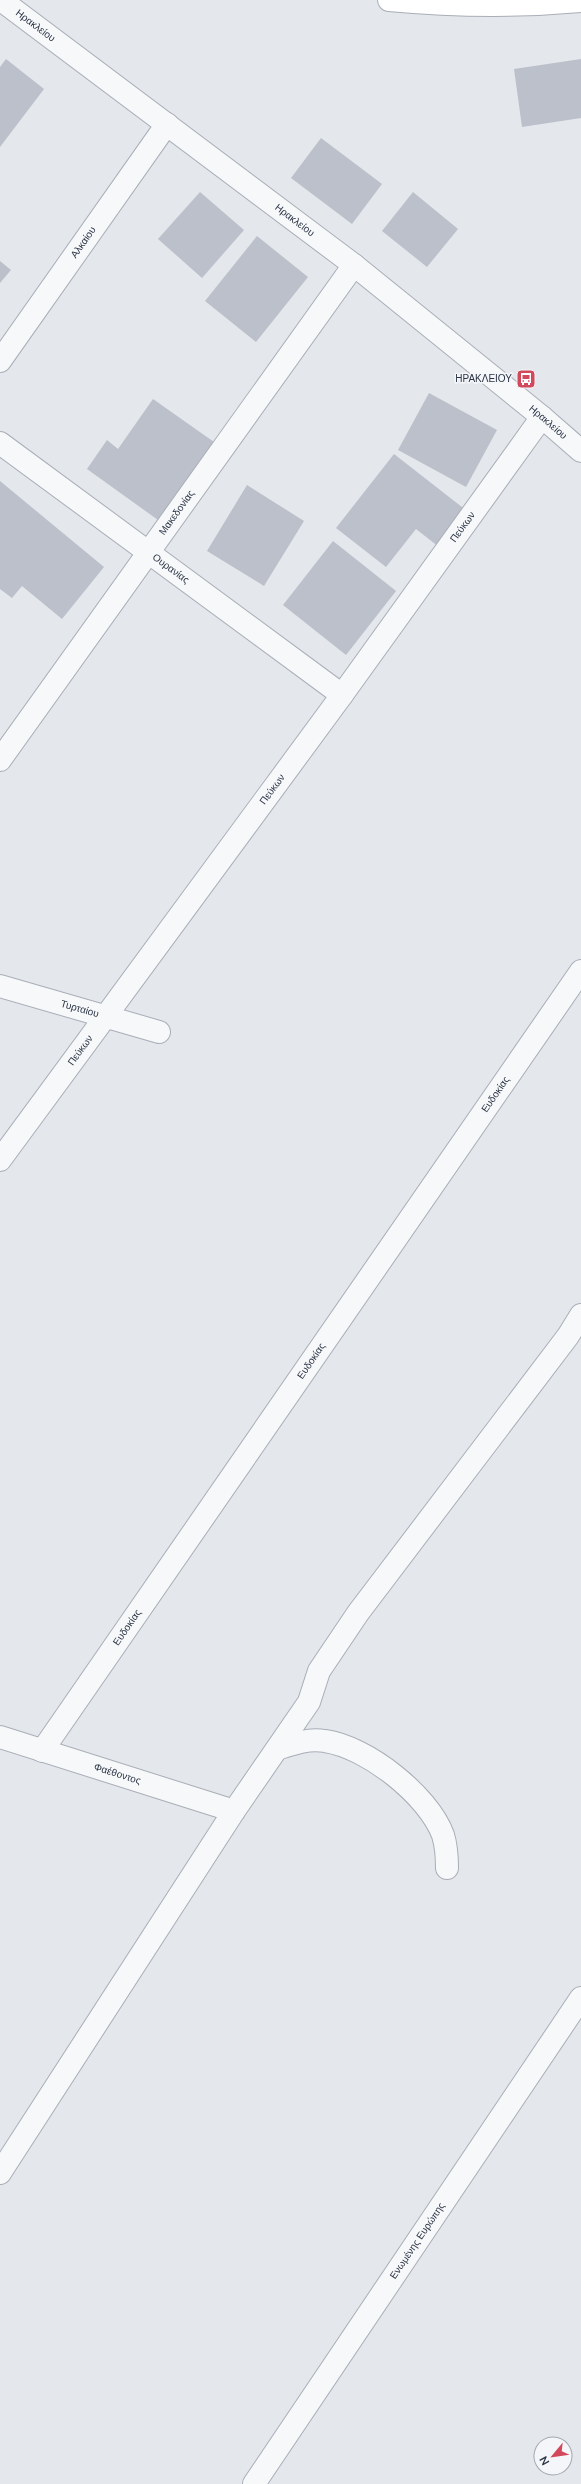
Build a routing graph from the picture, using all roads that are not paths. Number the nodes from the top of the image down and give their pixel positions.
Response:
1 (1, 0) edge
2 (389, 0) edge
3 (581, 1) edge
4 (167, 124) junction
5 (354, 264) junction
6 (0, 361) edge
7 (542, 417) junction
8 (0, 443) edge
9 (581, 451) edge
10 (148, 552) junction
11 (342, 695) junction
12 (0, 760) edge
13 (581, 971) edge
14 (0, 986) edge
15 (105, 1015) junction
16 (159, 1032) dead end
17 (0, 1160) edge
18 (581, 1315) edge
19 (0, 1738) edge
20 (277, 1749) junction
21 (42, 1751) junction
22 (234, 1811) junction
23 (447, 1868) dead end
24 (581, 1998) edge
25 (0, 2173) edge
26 (254, 2484) edge

1 - 4 street, Ηρακλείου
2 - 3 street
4 - 5 street, Ηρακλείου
4 - 6 street, Αλκαίου
5 - 7 street, Ηρακλείου
5 - 10 street, Μακεδονίας
7 - 9 street, Ηρακλείου
7 - 11 street, Πεύκων
8 - 10 street, Ουρανίας
10 - 11 street, Ουρανίας
10 - 12 street, Μακεδονίας
11 - 15 street, Πεύκων
13 - 21 street, Ευδοκίας
14 - 15 street, Τυρταίου
15 - 16 street, Τυρταίου
15 - 17 street, Πεύκων
18 - 20 street
19 - 21 street, Φαέθοντος
20 - 22 street
20 - 23 street
21 - 22 street, Φαέθοντος
22 - 25 street
24 - 26 street, Ενωμένης Ευρώπης

